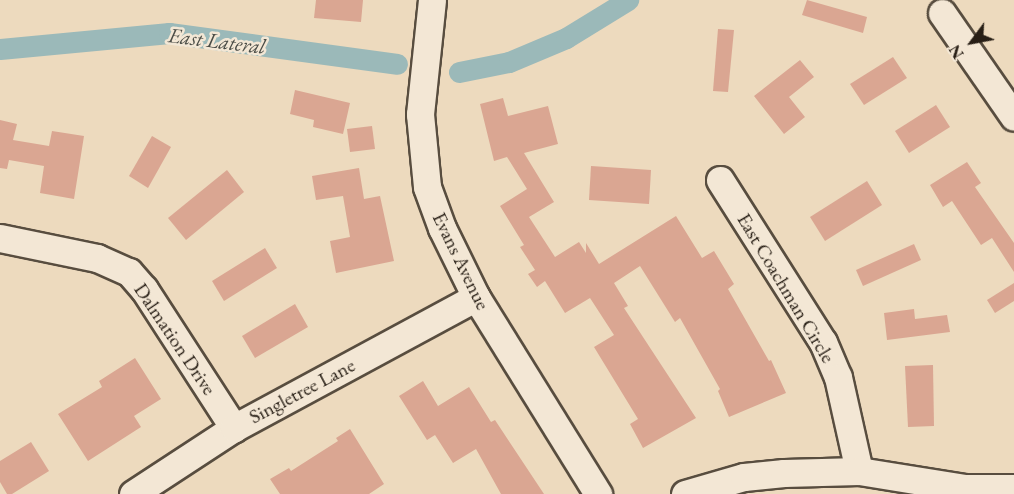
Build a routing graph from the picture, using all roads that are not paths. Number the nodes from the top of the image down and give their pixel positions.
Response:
1 (432, 0) edge
2 (942, 13) dead end
3 (1012, 110) edge
4 (720, 180) dead end
5 (0, 238) edge
6 (476, 297) junction
7 (234, 428) junction
8 (860, 471) junction
9 (1014, 488) edge
10 (133, 494) edge
11 (598, 494) edge
12 (685, 494) edge

1 - 6 street, Evans Avenue
2 - 3 street
4 - 8 street, East Coachman Circle
5 - 7 street, Dalmation Drive
6 - 7 street, Singletree Lane
6 - 11 street, Evans Avenue
7 - 10 street, Singletree Lane
8 - 9 street
8 - 12 street

